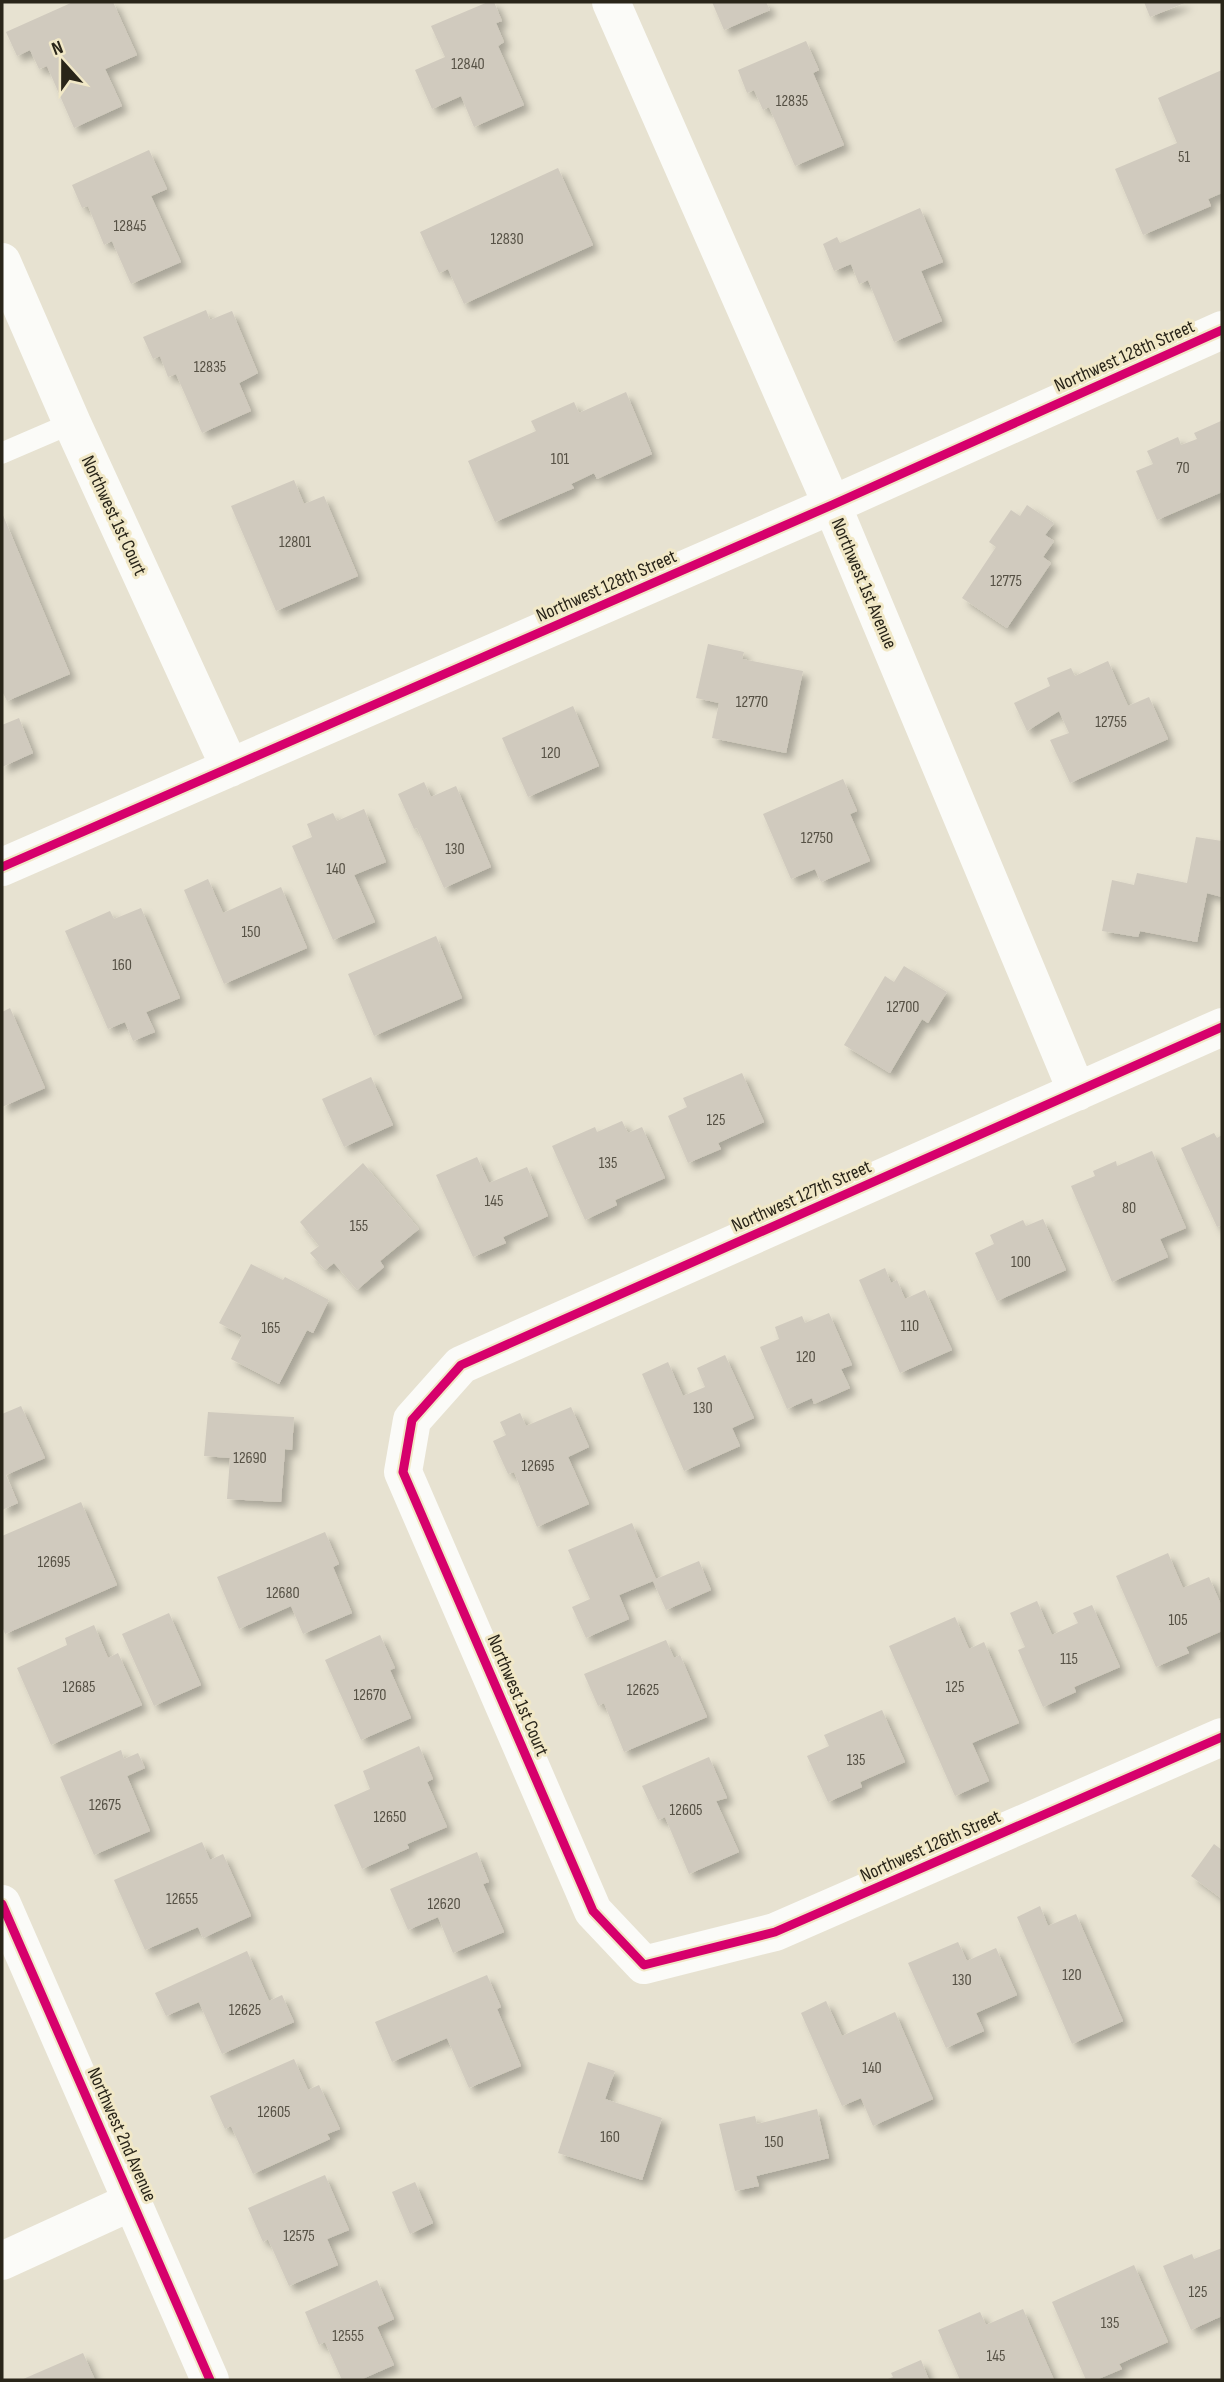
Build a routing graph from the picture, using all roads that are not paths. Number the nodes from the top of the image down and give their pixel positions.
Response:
1 (611, 2) edge
2 (2, 262) edge
3 (1222, 330) edge
4 (72, 423) junction
5 (2, 453) edge
6 (832, 505) junction
7 (230, 768) junction
8 (2, 867) edge
9 (1222, 1027) edge
10 (1077, 1092) junction
11 (412, 1420) joint
12 (1222, 1737) edge
13 (4, 1917) edge
14 (645, 1965) joint
15 (134, 2201) junction
16 (2, 2261) edge
17 (210, 2380) edge

1 - 6 street, Northwest 1st Avenue
2 - 4 street, Northwest 1st Court
3 - 6 street, Northwest 128th Street
4 - 5 lane
4 - 7 street, Northwest 1st Court
6 - 7 street, Northwest 128th Street
6 - 10 street, Northwest 1st Avenue
7 - 8 street, Northwest 128th Street
9 - 10 street, Northwest 127th Street
10 - 11 street, Northwest 127th Street
11 - 14 street, Northwest 1st Court
12 - 14 street, Northwest 126th Street
13 - 15 street, Northwest 2nd Avenue
15 - 16 street
15 - 17 street, Northwest 2nd Avenue

